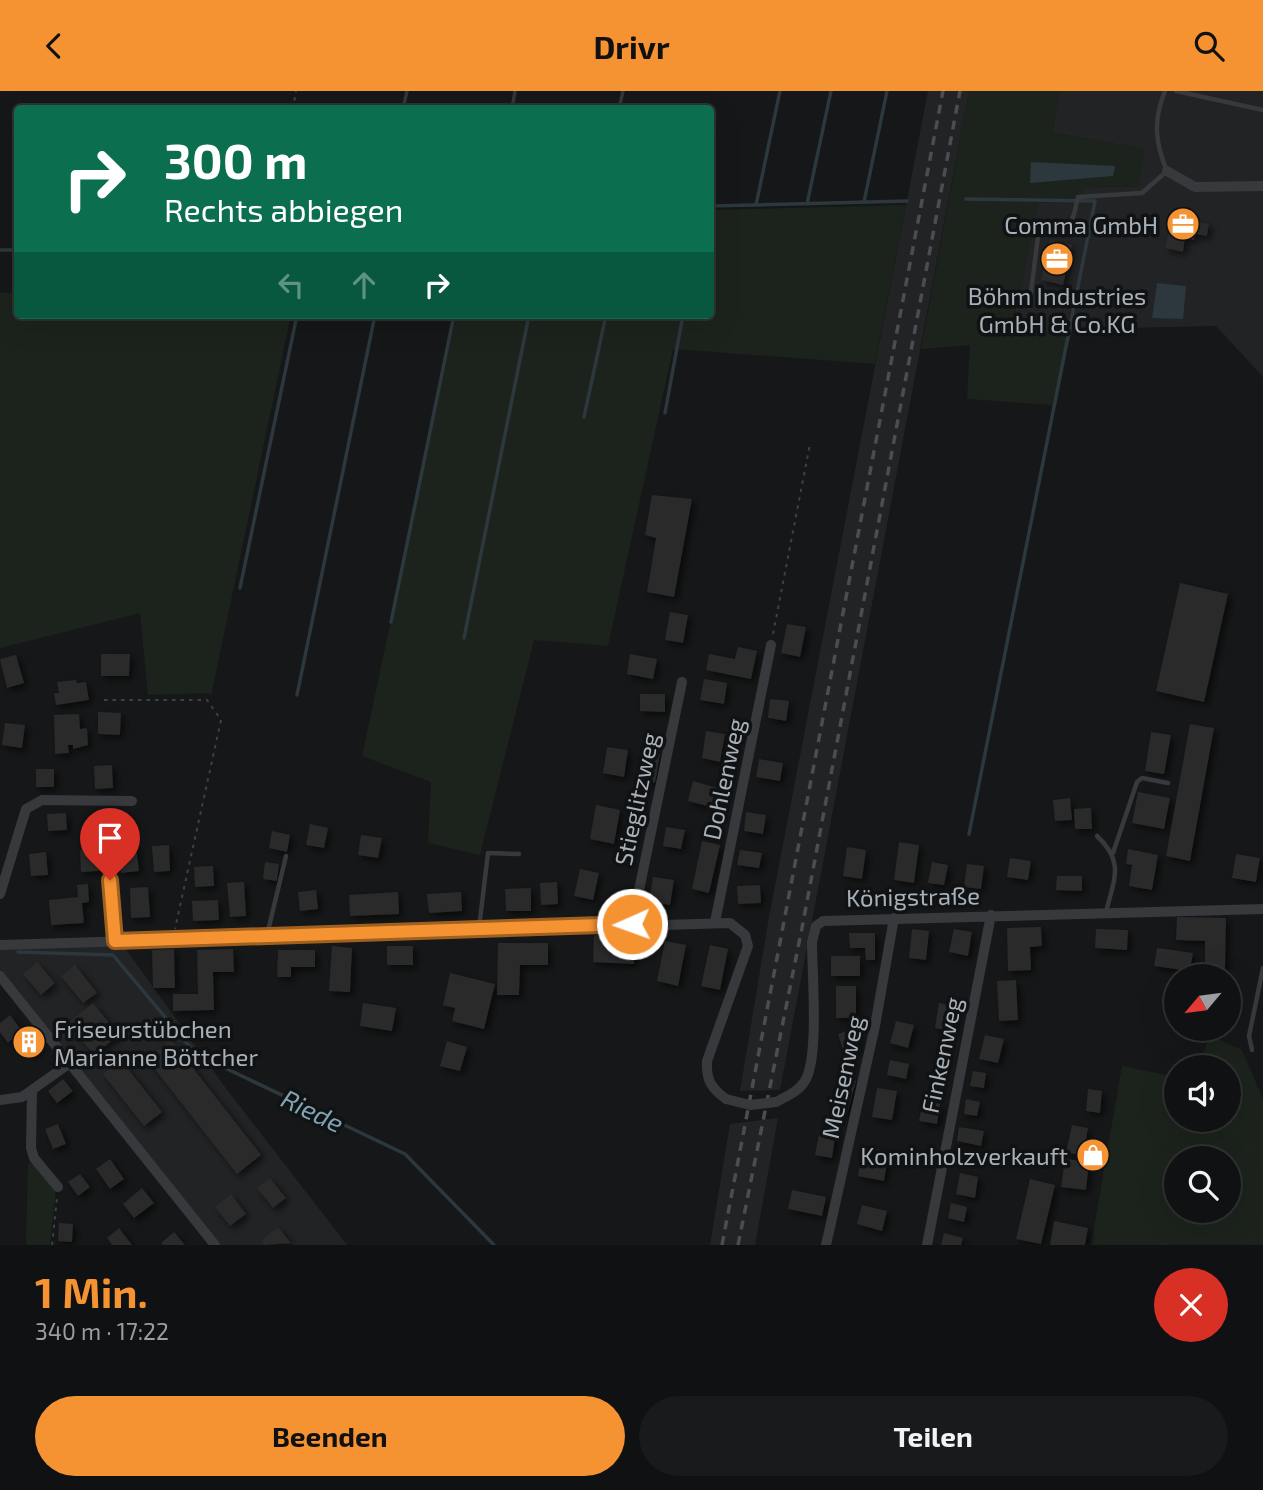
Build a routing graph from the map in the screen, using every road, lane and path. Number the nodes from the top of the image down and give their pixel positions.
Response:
1 (1164, 91) edge
2 (1176, 91) edge
3 (1263, 110) edge
4 (1167, 171) junction
5 (1263, 185) edge
6 (1029, 307) dead end
7 (810, 445) dead end
8 (771, 645) joint
9 (682, 682) dead end
10 (104, 700) dead end
11 (1168, 783) dead end
12 (132, 801) dead end
13 (1097, 837) dead end
14 (519, 853) dead end
15 (1113, 853) junction
16 (286, 856) dead end
17 (110, 880) dead end
18 (0, 894) edge
19 (1263, 909) edge
20 (1106, 913) junction
21 (991, 915) junction
22 (894, 918) junction
23 (715, 922) junction
24 (632, 924) junction
25 (479, 929) junction
26 (266, 936) junction
27 (172, 939) junction
28 (115, 941) junction
29 (0, 945) edge
30 (1263, 968) edge
31 (0, 977) edge
32 (1252, 1050) dead end
33 (70, 1063) junction
34 (32, 1091) junction
35 (0, 1100) edge
36 (58, 1187) joint
37 (52, 1245) edge
38 (215, 1245) edge
39 (826, 1245) edge
40 (927, 1245) edge

1 - 4 lane
2 - 3 lane
4 - 5 street
4 - 6 lane
7 - 8 path
8 - 23 street, Dohlenweg
9 - 24 street, Stieglitzweg
10 - 27 path
11 - 15 lane
12 - 18 street
13 - 15 lane
14 - 25 lane
15 - 20 lane
16 - 26 lane
17 - 28 lane
19 - 20 street, Königstraße
20 - 21 street, Königstraße
21 - 22 street, Königstraße
21 - 40 street, Finkenweg
22 - 23 street, Königstraße, bridge
22 - 39 street, Meisenweg
23 - 24 street, Königstraße
24 - 25 street, Königstraße
25 - 26 street, Königstraße
26 - 27 street, Königstraße
27 - 28 street, Königstraße
28 - 29 street, Königstraße
30 - 32 lane
31 - 33 street
33 - 34 street
33 - 38 street
34 - 35 street
34 - 36 street
36 - 37 path

